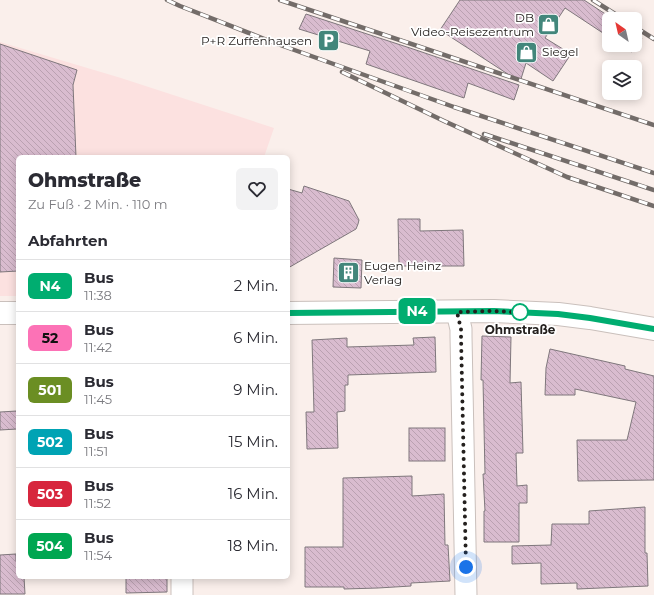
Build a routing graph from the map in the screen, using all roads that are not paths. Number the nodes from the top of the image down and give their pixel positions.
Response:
1 (16, 312) edge
2 (457, 312) junction
3 (0, 313) edge
4 (290, 313) edge
5 (654, 328) edge
6 (182, 579) edge
7 (182, 595) edge
8 (466, 595) edge

1 - 3 main road
2 - 4 main road
2 - 5 main road
2 - 8 street
6 - 7 street

